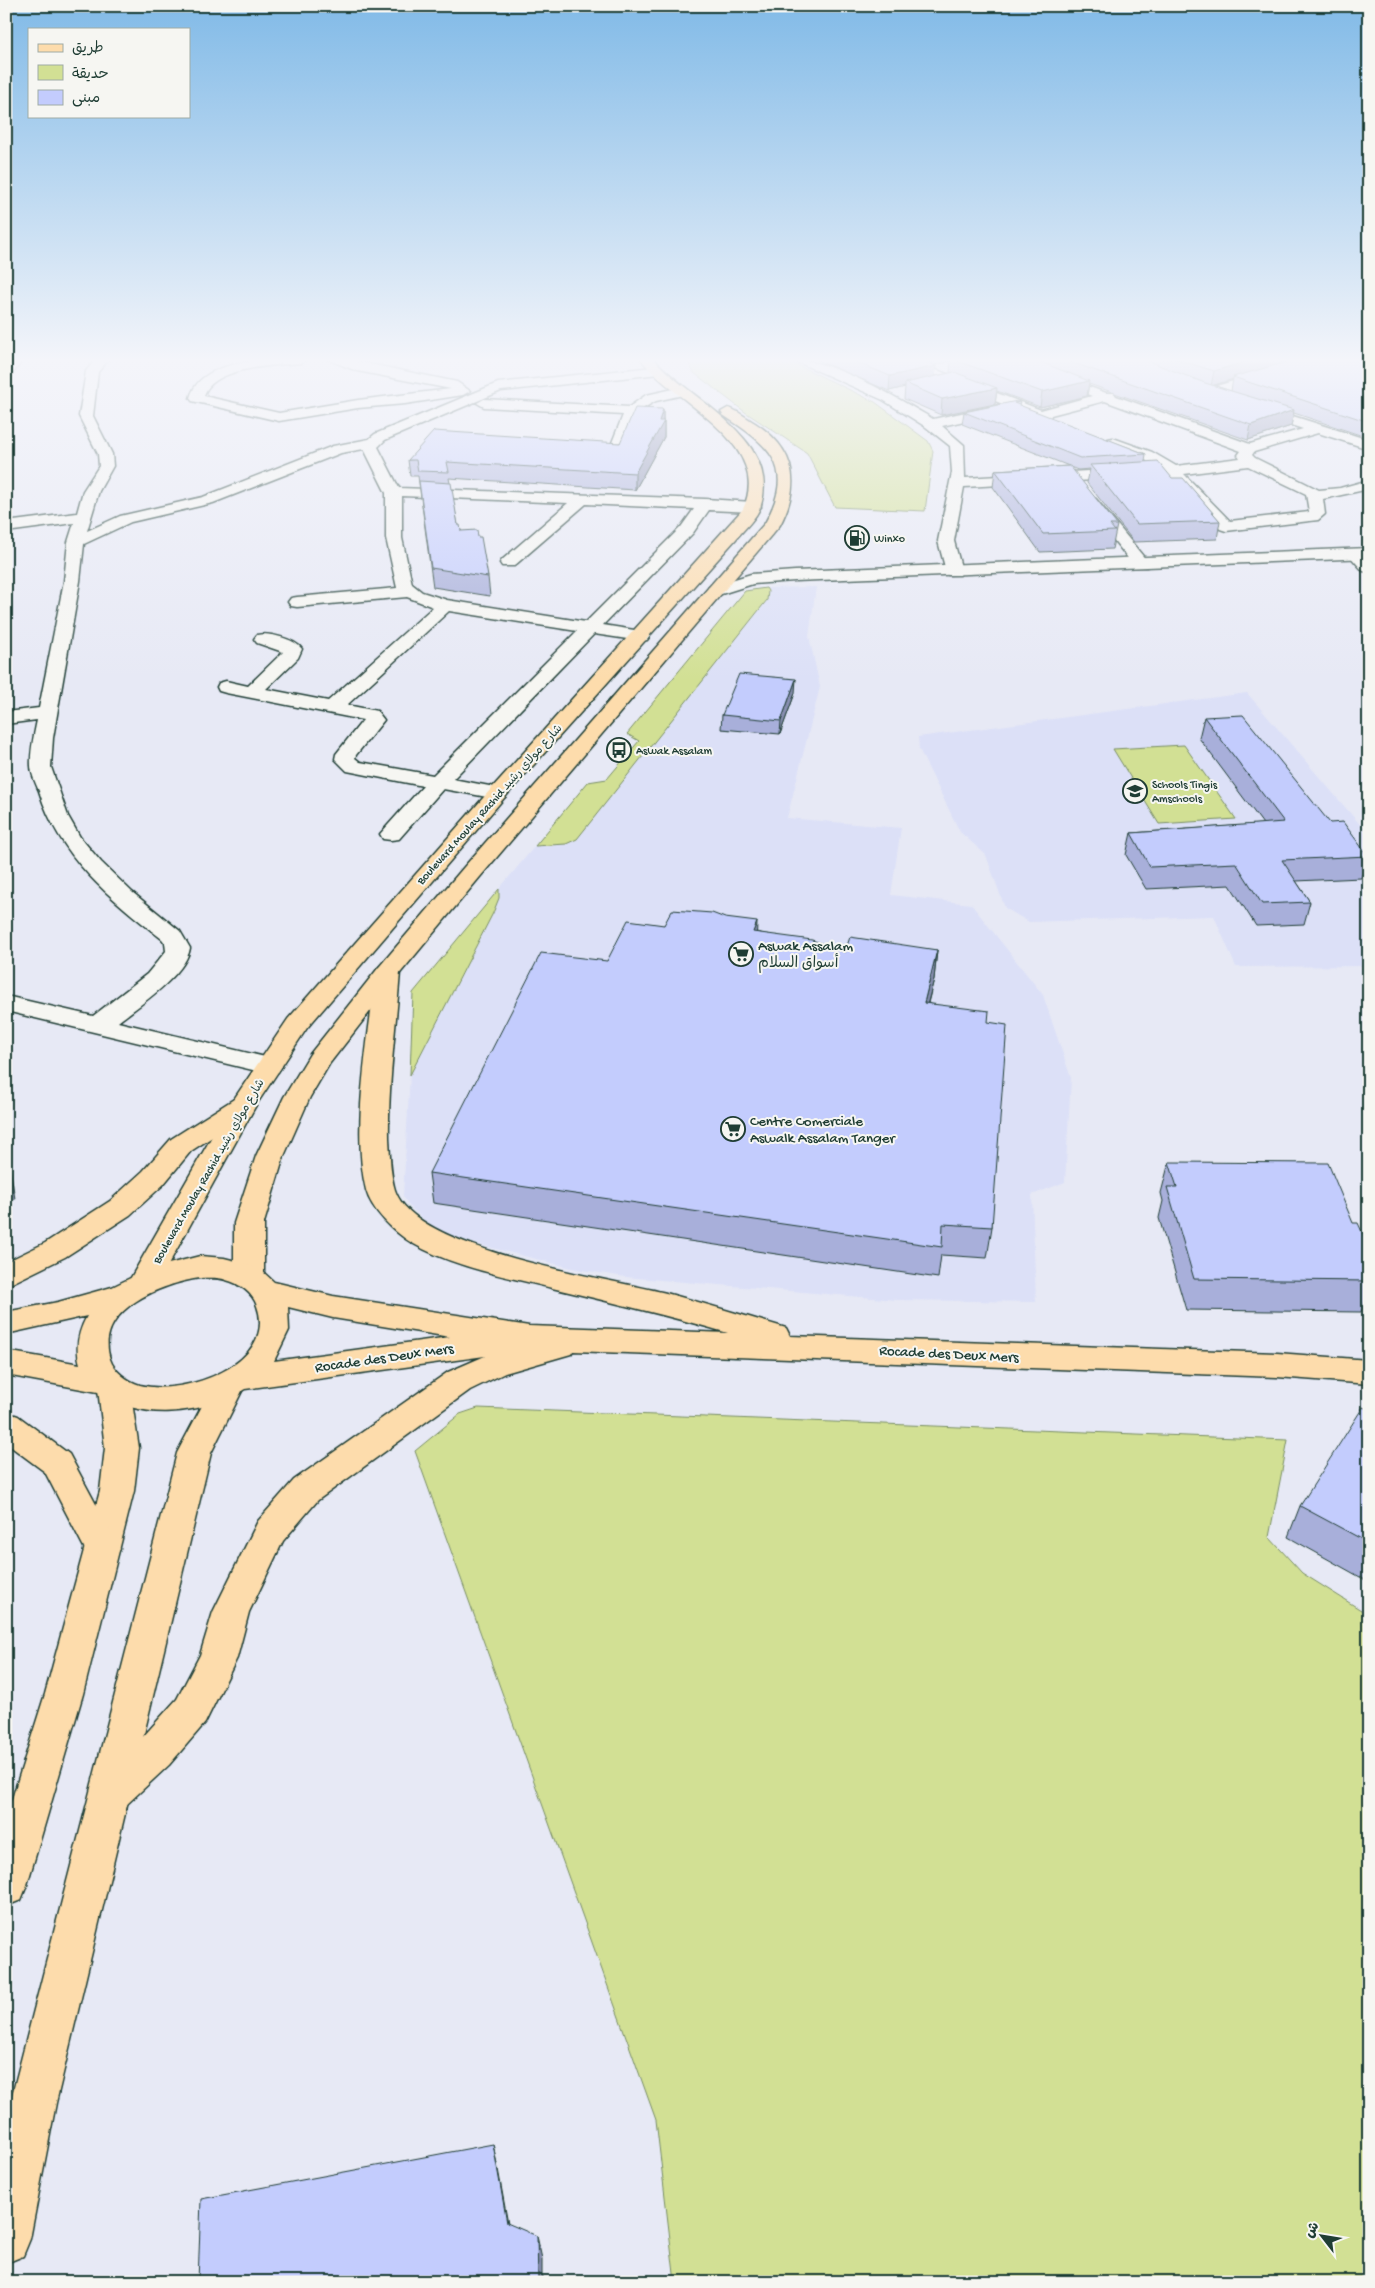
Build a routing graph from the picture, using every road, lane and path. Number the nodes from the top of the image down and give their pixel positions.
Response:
1 (106, 466) edge
2 (295, 466) edge
3 (379, 466) edge
4 (753, 466) edge
5 (782, 466) edge
6 (958, 466) edge
7 (1165, 466) edge
8 (1198, 466) edge
9 (1268, 466) edge
10 (1173, 471) junction
11 (1072, 478) junction
12 (956, 483) junction
13 (1369, 484) edge
14 (394, 492) junction
15 (1314, 496) junction
16 (538, 497) junction
17 (582, 499) junction
18 (705, 504) junction
19 (753, 507) junction
20 (82, 517) junction
21 (557, 521) junction
22 (6, 527) edge
23 (76, 542) junction
24 (751, 549) junction
25 (1362, 553) edge
26 (508, 563) dead end
27 (1141, 564) junction
28 (1369, 567) edge
29 (954, 571) junction
30 (795, 576) junction
31 (715, 591) junction
32 (409, 592) junction
33 (297, 602) dead end
34 (444, 605) junction
35 (589, 628) junction
36 (640, 636) junction
37 (263, 639) dead end
38 (226, 687) dead end
39 (252, 692) junction
40 (333, 707) junction
41 (48, 713) junction
42 (6, 718) edge
43 (436, 783) junction
44 (498, 793) junction
45 (391, 834) dead end
46 (388, 972) junction
47 (7, 1003) edge
48 (99, 1024) junction
49 (269, 1066) junction
50 (243, 1105) junction
51 (6, 1275) edge
52 (258, 1284) junction
53 (133, 1289) junction
54 (6, 1323) edge
55 (529, 1338) junction
56 (582, 1340) junction
57 (810, 1347) junction
58 (6, 1363) edge
59 (1369, 1372) edge
60 (234, 1380) junction
61 (109, 1385) junction
62 (6, 1425) edge
63 (102, 1549) junction
64 (112, 1793) junction
65 (6, 1885) edge
66 (6, 2239) edge

1 - 20 street
2 - 23 street
3 - 14 street
4 - 19 main road
5 - 24 main road, Boulevard Moulay Rachid شارع مولاي رشيد
6 - 12 street
7 - 10 street
8 - 10 street
9 - 15 street
10 - 11 street
10 - 15 street
11 - 12 street
11 - 27 street
12 - 29 street
13 - 15 street
14 - 16 street
14 - 32 street
16 - 17 street
16 - 21 street
17 - 18 street
17 - 21 street
18 - 19 street
18 - 35 street
19 - 36 main road, Boulevard Moulay Rachid شارع مولاي رشيد
20 - 22 street
20 - 23 street
21 - 26 street
23 - 41 street
24 - 30 street
24 - 31 main road, Boulevard Moulay Rachid شارع مولاي رشيد
25 - 27 street
25 - 28 street
27 - 29 street
29 - 30 street
30 - 31 street
31 - 46 main road, Boulevard Moulay Rachid شارع مولاي رشيد
32 - 33 street
32 - 34 street
34 - 35 street
34 - 40 street
35 - 36 street
35 - 43 street
36 - 44 main road, Boulevard Moulay Rachid شارع مولاي رشيد
37 - 39 street
38 - 39 street
39 - 40 street
40 - 43 street
41 - 42 street
41 - 48 street
43 - 44 street
43 - 45 street
44 - 49 main road, Boulevard Moulay Rachid شارع مولاي رشيد
46 - 52 main road, Boulevard Moulay Rachid شارع مولاي رشيد
46 - 57 main road
47 - 48 street
48 - 49 street
49 - 50 main road, Boulevard Moulay Rachid شارع مولاي رشيد
50 - 51 main road
50 - 53 main road, Boulevard Moulay Rachid شارع مولاي رشيد
52 - 53 main road, Rocade des Deux Mers
52 - 55 main road, Rocade des Deux Mers
52 - 60 main road, Rocade des Deux Mers
53 - 54 main road, Rocade des Deux Mers
53 - 61 main road, Rocade des Deux Mers
55 - 56 main road, Rocade des Deux Mers
55 - 60 main road, Rocade des Deux Mers
56 - 57 main road, Rocade des Deux Mers
56 - 64 main road
57 - 59 main road, Rocade des Deux Mers
58 - 61 main road, Rocade des Deux Mers
60 - 61 main road, Rocade des Deux Mers
60 - 64 main road
61 - 63 main road
62 - 63 main road
63 - 65 main road
64 - 66 main road

